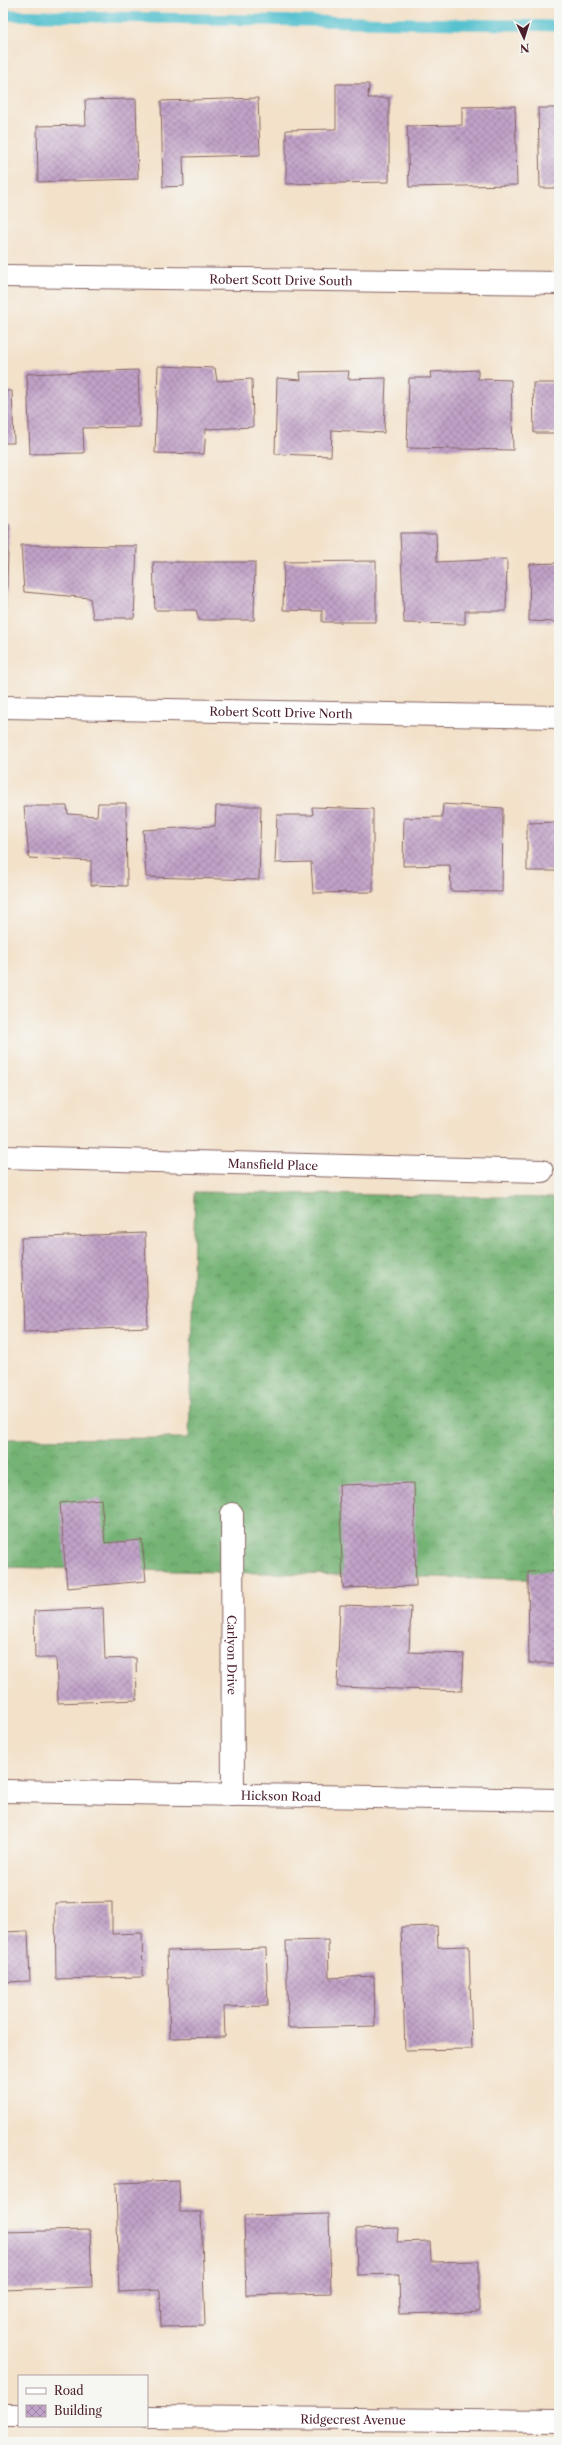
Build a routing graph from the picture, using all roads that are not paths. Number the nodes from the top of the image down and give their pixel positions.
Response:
1 (3, 276) edge
2 (559, 283) edge
3 (3, 707) edge
4 (559, 717) edge
5 (3, 1157) edge
6 (542, 1171) dead end
7 (232, 1514) dead end
8 (3, 1791) edge
9 (233, 1795) junction
10 (559, 1800) edge
11 (3, 2415) edge
12 (18, 2415) edge
13 (148, 2417) edge
14 (559, 2421) edge

1 - 2 street, Robert Scott Drive South
3 - 4 street, Robert Scott Drive North
5 - 6 street, Mansfield Place
7 - 9 street, Carlyon Drive
8 - 9 street, Hickson Road
9 - 10 street, Hickson Road
11 - 12 street
13 - 14 street, Ridgecrest Avenue

